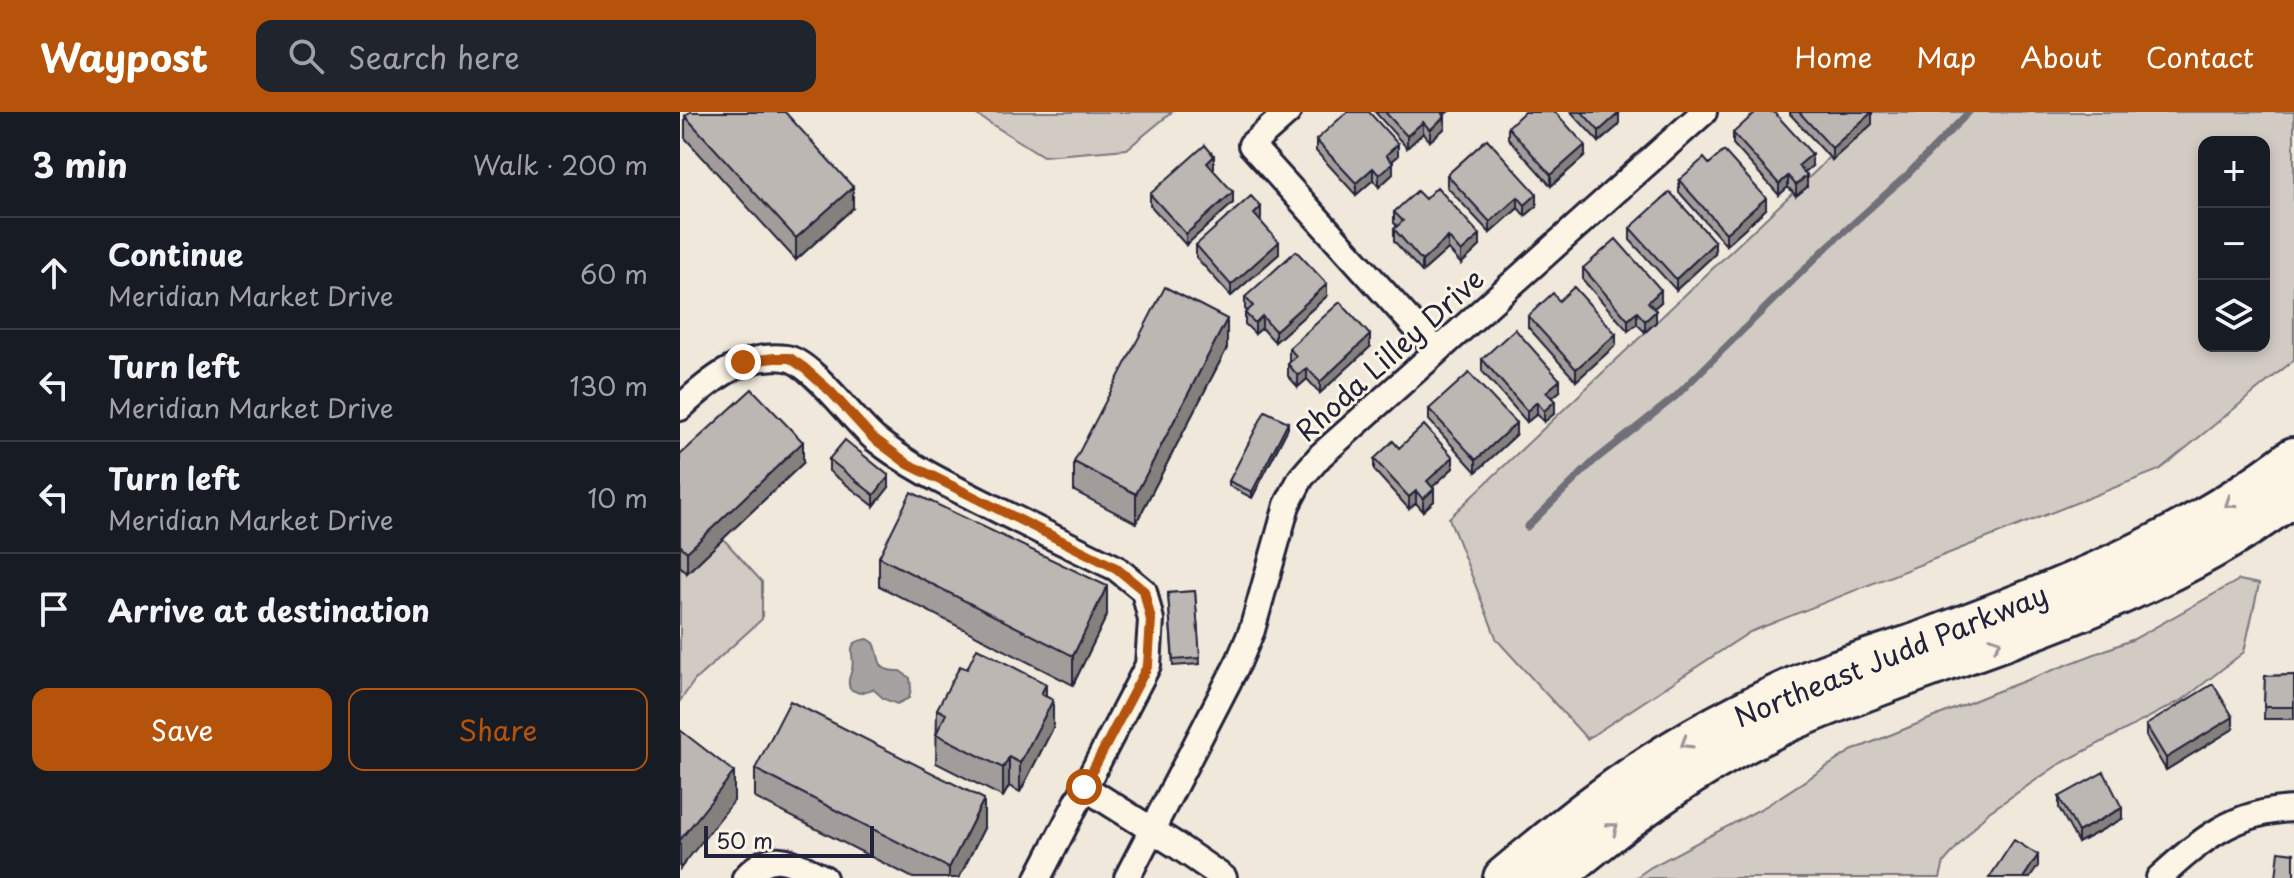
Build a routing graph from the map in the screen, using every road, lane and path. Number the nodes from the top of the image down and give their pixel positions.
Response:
1 (1288, 112) edge
2 (1704, 112) edge
3 (1437, 351) junction
4 (680, 408) edge
5 (2294, 458) edge
6 (2294, 494) edge
7 (1084, 787) junction
8 (2294, 809) edge
9 (1152, 831) junction
10 (745, 878) edge
11 (824, 878) edge
12 (1038, 878) edge
13 (1127, 878) edge
14 (1224, 878) edge
15 (1504, 878) edge
16 (1553, 878) edge
17 (2159, 878) edge

1 - 3 street
2 - 3 street, Rhoda Lilley Drive
3 - 9 street, Rhoda Lilley Drive
4 - 7 street
5 -> 15 highway, Northeast Judd Parkway
16 -> 6 highway, Northeast Judd Parkway
7 - 9 street
7 - 12 street
8 - 17 street
9 - 13 street, Rhoda Lilley Drive
9 - 14 street
10 - 11 street

